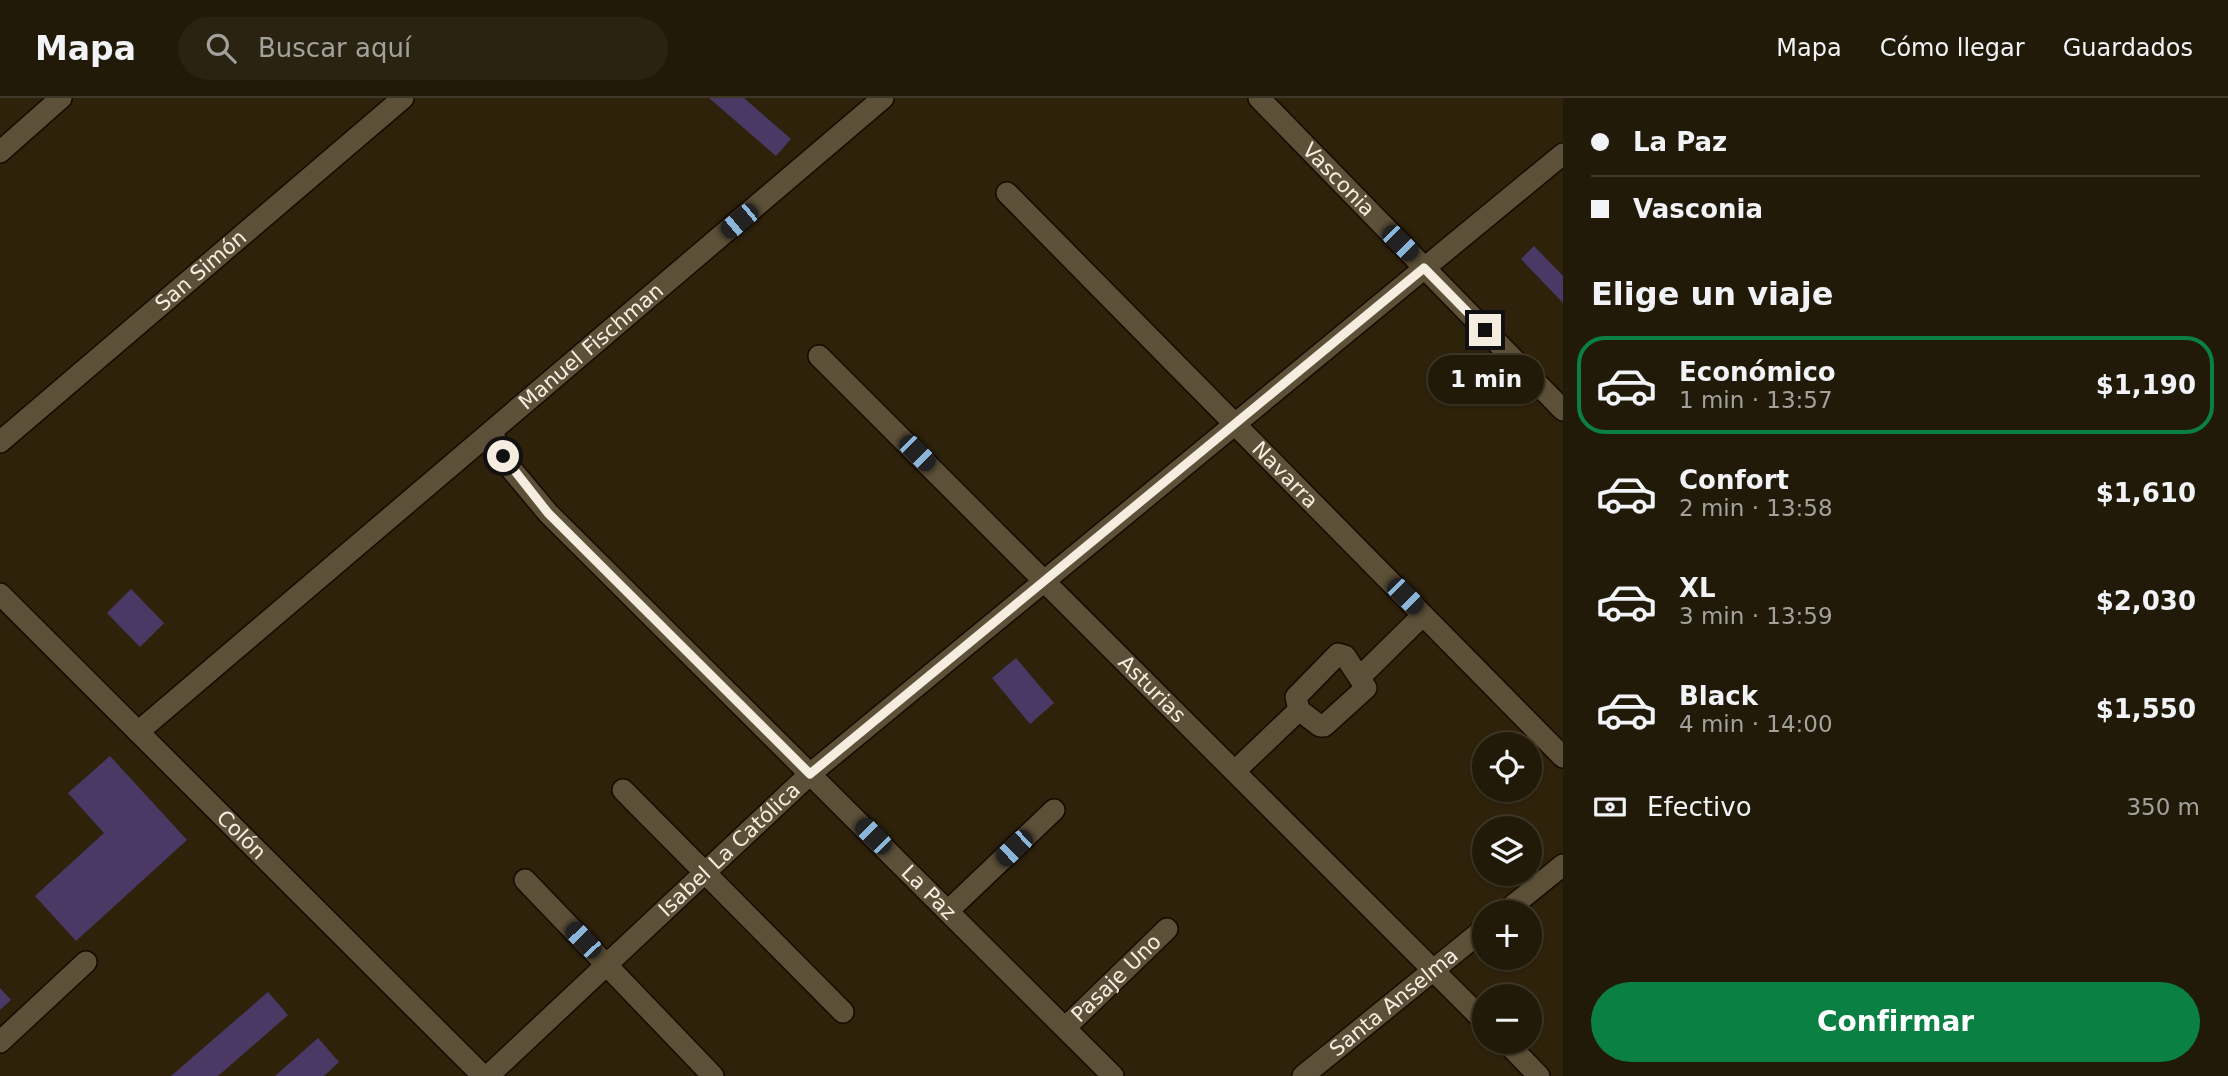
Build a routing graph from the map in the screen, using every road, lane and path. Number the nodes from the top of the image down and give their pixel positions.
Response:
1 (61, 98) edge
2 (403, 98) edge
3 (883, 98) edge
4 (1259, 98) edge
5 (0, 152) edge
6 (1563, 154) edge
7 (1007, 193) dead end
8 (1424, 268) junction
9 (819, 356) dead end
10 (1563, 410) edge
11 (1234, 424) junction
12 (491, 432) junction
13 (0, 442) edge
14 (1045, 581) junction
15 (0, 594) edge
16 (1423, 615) junction
17 (1360, 677) junction
18 (1299, 710) junction
19 (138, 732) junction
20 (1563, 757) edge
21 (1235, 771) junction
22 (810, 774) junction
23 (623, 790) dead end
24 (1054, 810) dead end
25 (1563, 864) edge
26 (706, 873) junction
27 (525, 880) dead end
28 (1520, 900) edge
29 (948, 911) junction
30 (1167, 929) dead end
31 (1472, 939) edge
32 (86, 962) dead end
33 (607, 966) junction
34 (1433, 970) junction
35 (1472, 1009) edge
36 (843, 1012) dead end
37 (1066, 1027) junction
38 (0, 1042) edge
39 (1518, 1054) edge
40 (482, 1076) edge
41 (488, 1076) edge
42 (713, 1076) edge
43 (1113, 1076) edge
44 (1303, 1076) edge
45 (1539, 1076) edge

1 - 5 street
2 - 13 street, San Simón
3 - 12 street, Manuel Fischman
4 - 8 street, Vasconia
6 - 8 street, Isabel La Católica
7 - 11 street, Navarra
8 - 10 street, Vasconia
8 - 11 street, Isabel La Católica
9 - 14 street, Asturias
11 - 14 street, Isabel La Católica
11 - 16 street, Navarra
12 - 19 street, Manuel Fischman
12 - 22 street, La Paz
14 - 21 street, Asturias
14 - 22 street, Isabel La Católica
15 - 19 street, Colón
16 - 17 street
16 - 20 street, Navarra
17 - 18 street
17 - 18 street
18 - 21 street
19 - 40 street, Colón
21 - 34 street, Asturias
22 - 26 street, Isabel La Católica
22 - 29 street, La Paz
23 - 26 street
24 - 29 street
25 - 28 street
26 - 33 street, Isabel La Católica
26 - 36 street
27 - 33 street
29 - 37 street, La Paz
30 - 37 street, Pasaje Uno
31 - 34 street, Santa Anselma
32 - 38 street
33 - 41 street, Isabel La Católica
33 - 42 street
34 - 35 street, Asturias
34 - 44 street, Santa Anselma
37 - 43 street, La Paz
39 - 45 street

